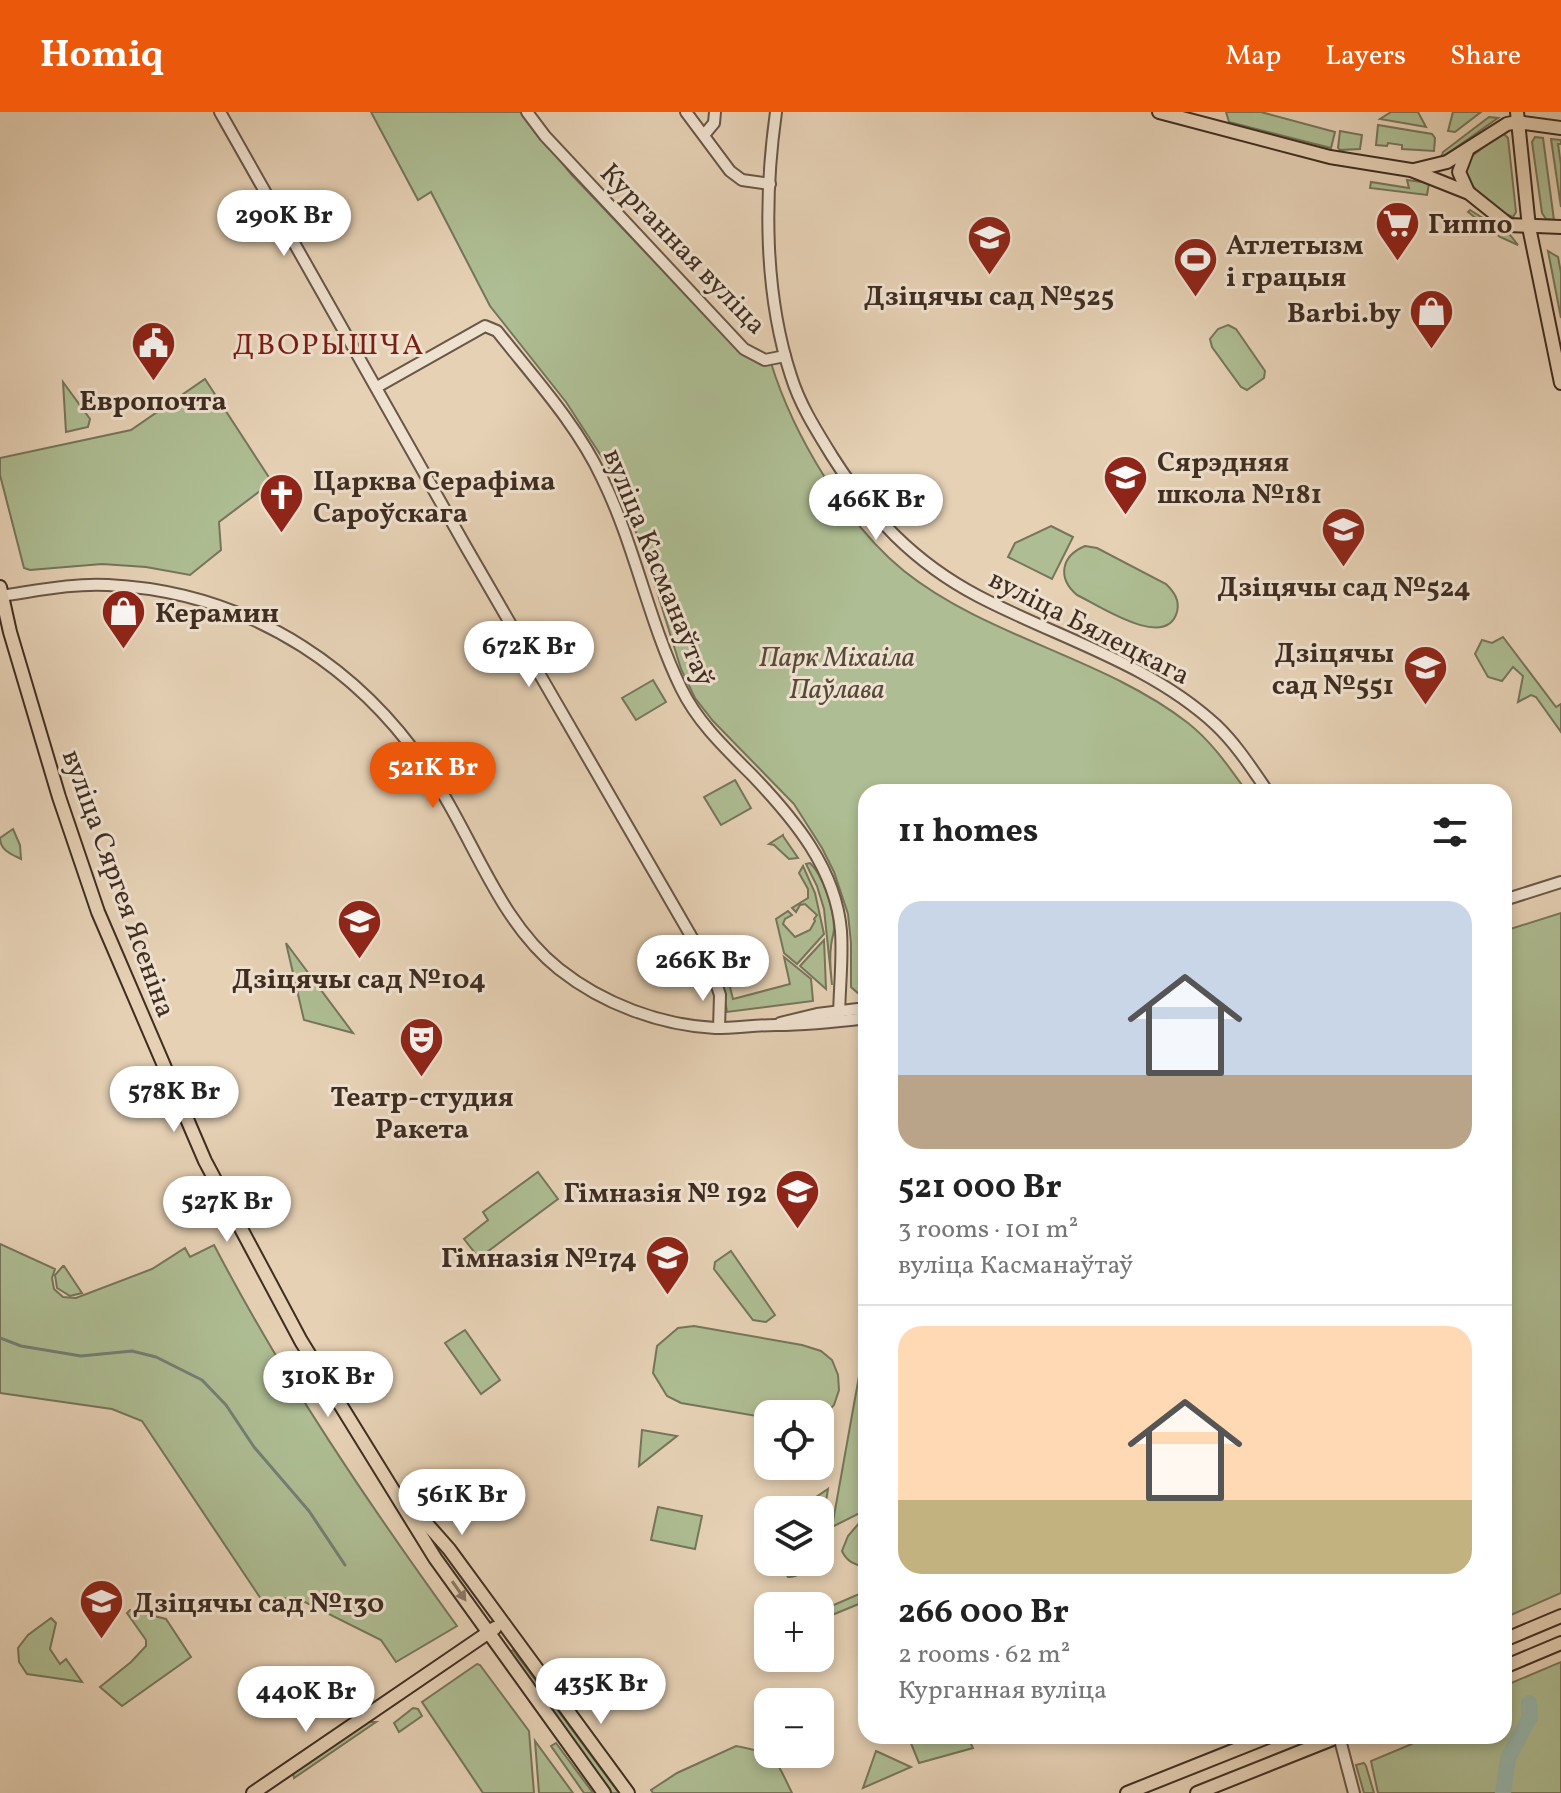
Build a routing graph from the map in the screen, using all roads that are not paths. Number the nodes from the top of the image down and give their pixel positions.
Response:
1 (220, 112) edge
2 (527, 112) edge
3 (686, 112) edge
4 (715, 112) edge
5 (776, 112) edge
6 (1159, 112) edge
7 (1180, 112) edge
8 (1517, 117) edge
9 (1203, 124) junction
10 (1561, 128) edge
11 (704, 135) junction
12 (1472, 146) junction
13 (1411, 170) junction
14 (770, 184) junction
15 (1469, 193) junction
16 (1529, 227) junction
17 (1561, 227) edge
18 (785, 356) junction
19 (1561, 383) edge
20 (377, 387) junction
21 (1, 593) edge
22 (1262, 784) edge
23 (1561, 882) edge
24 (1512, 897) edge
25 (858, 1010) edge
26 (839, 1016) junction
27 (858, 1017) edge
28 (719, 1028) junction
29 (386, 1478) junction
30 (1561, 1616) edge
31 (503, 1622) junction
32 (488, 1632) junction
33 (1512, 1637) edge
34 (1561, 1643) edge
35 (1512, 1664) edge
36 (1250, 1744) edge
37 (1319, 1744) edge
38 (1341, 1744) edge
39 (253, 1793) edge
40 (604, 1793) edge
41 (628, 1793) edge
42 (1127, 1793) edge
43 (1197, 1793) edge
44 (1354, 1793) edge

1 - 20 street
2 - 18 street, Курганная вуліца
3 - 11 street
4 - 11 street
5 - 14 street, вуліца Бялецкага
6 - 9 main road
7 - 9 main road
8 - 10 main road
8 - 12 main road
8 - 16 main road
9 - 13 main road
11 - 14 street
12 - 13 main road
12 - 15 main road
13 - 15 main road
14 - 18 street, вуліца Бялецкага
15 - 16 main road
16 - 17 main road
16 - 19 main road
18 - 22 street, вуліца Бялецкага
20 - 26 street, вуліца Касманаўтаў
20 - 28 street
21 - 28 street
21 - 29 main road, вуліца Сяргея Ясеніна
23 - 24 street
25 - 26 street
26 - 27 street
26 - 28 street
29 - 31 main road, вуліца Сяргея Ясеніна
29 -> 32 main road, вуліца Сяргея Ясеніна
30 - 33 main road
31 - 32 main road
31 - 41 main road, вуліца Сяргея Ясеніна
32 - 39 main road
32 - 40 main road, вуліца Сяргея Ясеніна
34 - 35 main road
36 - 42 main road
37 - 43 main road
38 - 44 street

